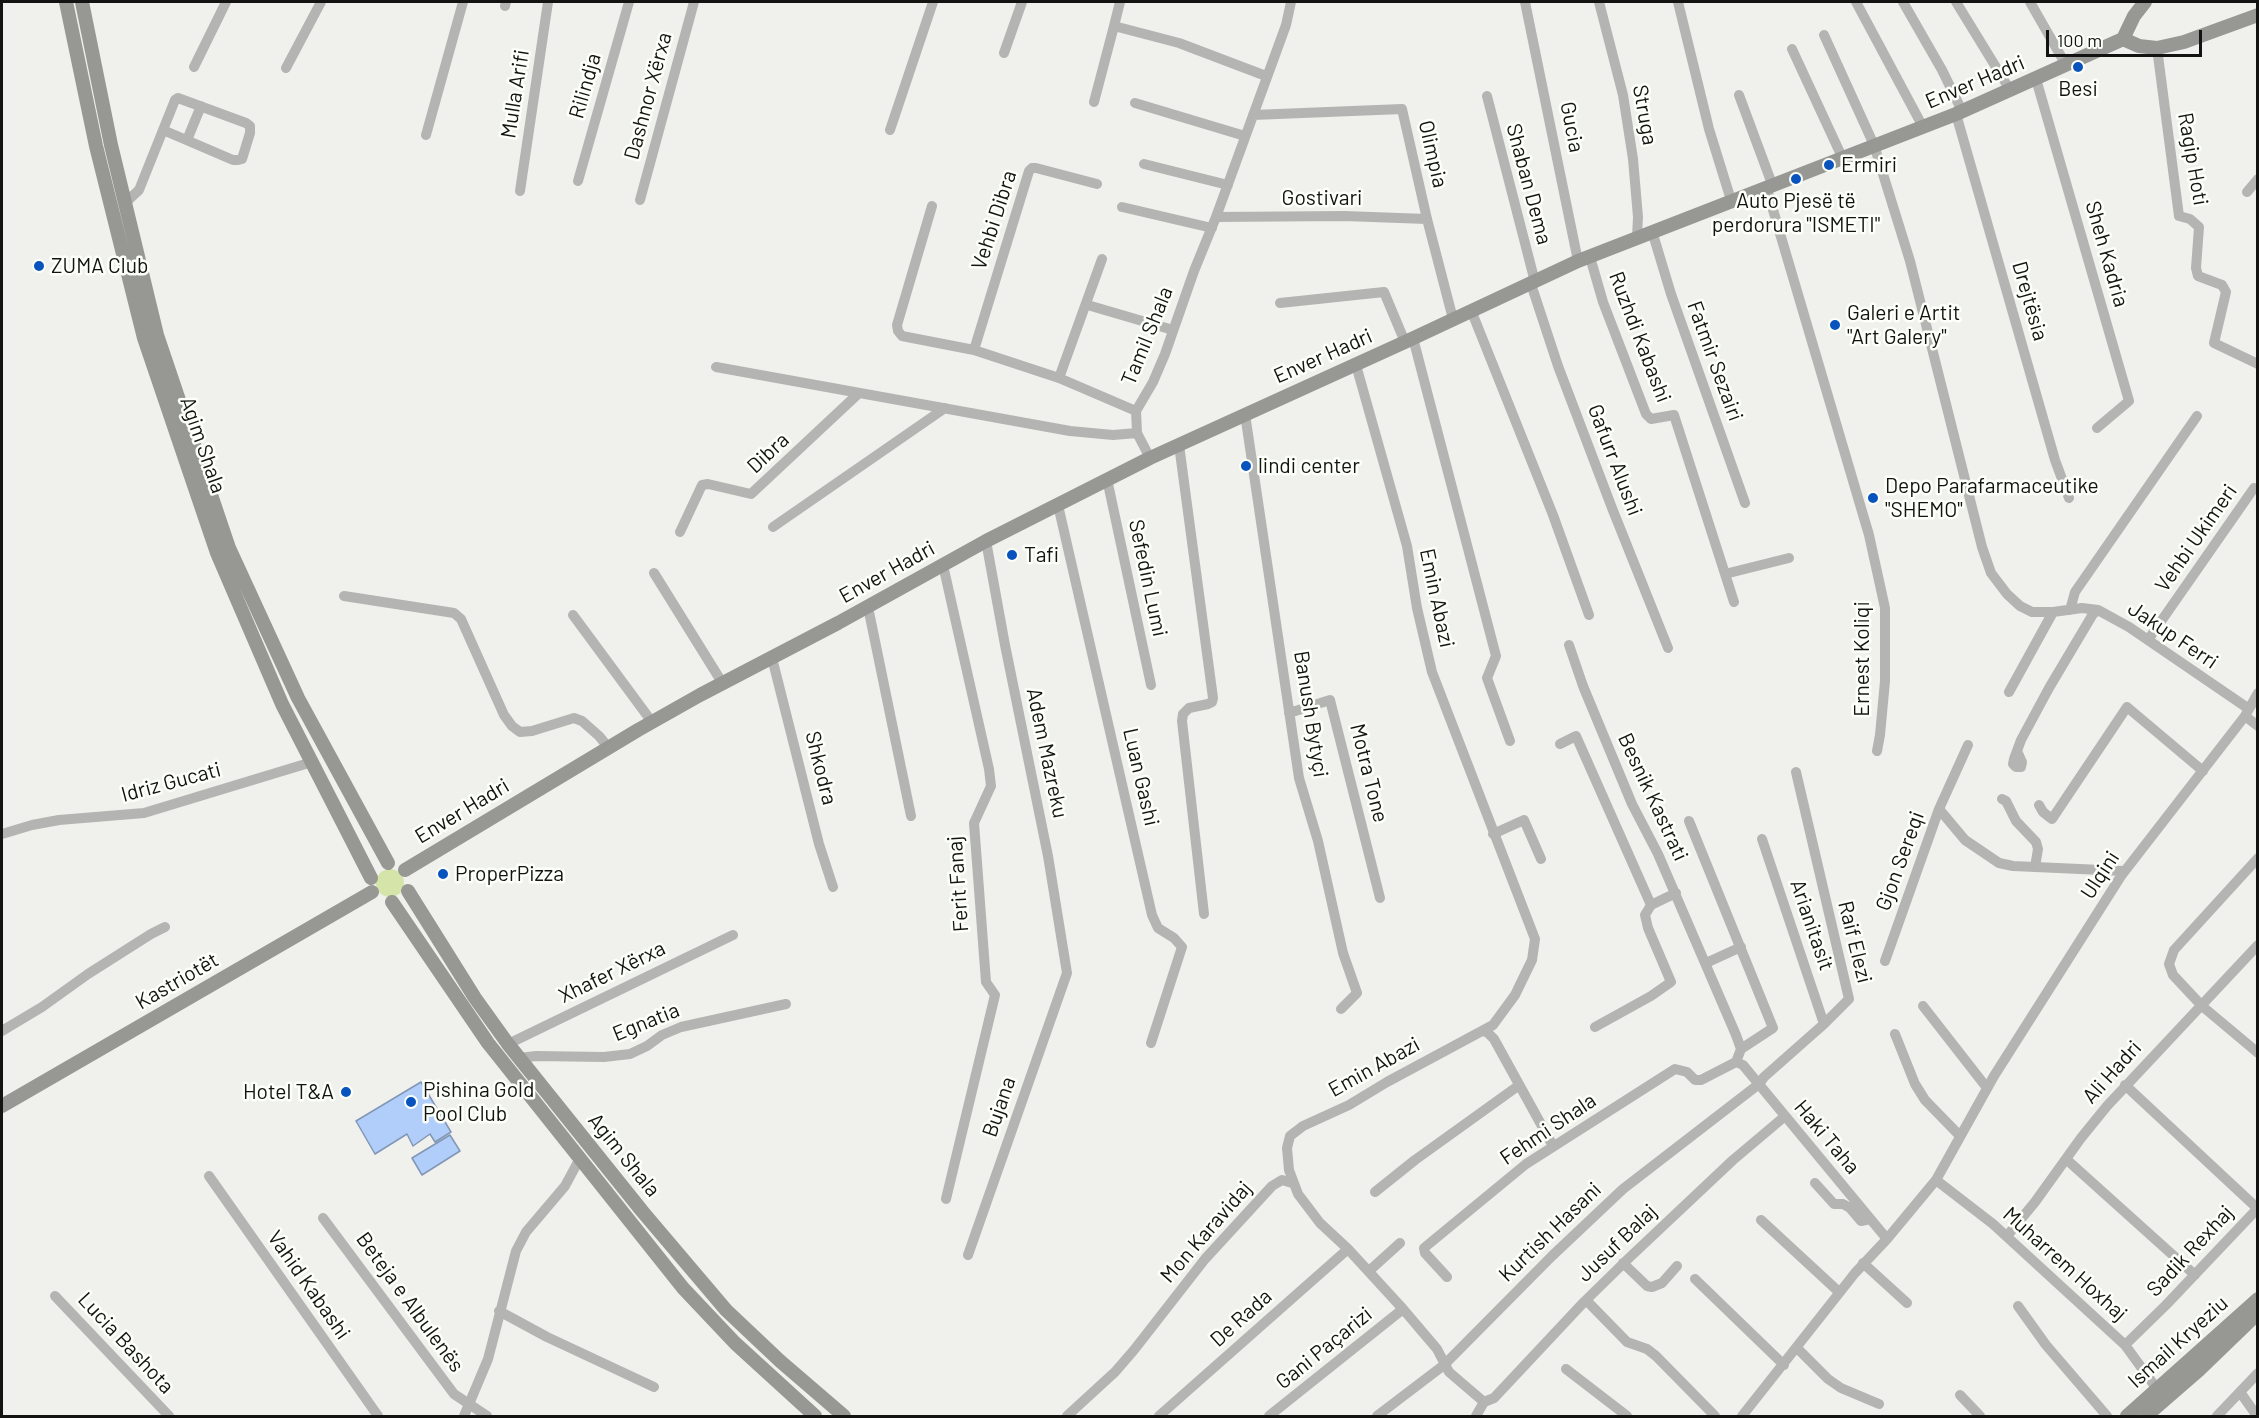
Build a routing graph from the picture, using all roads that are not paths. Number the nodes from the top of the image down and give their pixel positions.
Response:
1 (66, 2) edge
2 (82, 2) edge
3 (226, 2) edge
4 (321, 2) edge
5 (463, 2) edge
6 (548, 2) edge
7 (629, 2) edge
8 (694, 2) edge
9 (933, 2) edge
10 (1022, 2) edge
11 (1120, 2) edge
12 (1291, 2) edge
13 (1525, 2) edge
14 (1599, 2) edge
15 (1678, 2) edge
16 (1856, 2) edge
17 (1903, 2) edge
18 (1956, 2) edge
19 (2030, 2) edge
20 (2145, 2) edge
21 (2258, 15) edge
22 (1114, 26) junction
23 (1824, 35) dead end
24 (2123, 39) junction
25 (2157, 48) junction
26 (1792, 49) dead end
27 (1004, 53) dead end
28 (2066, 65) junction
29 (194, 67) dead end
30 (286, 68) dead end
31 (1266, 76) junction
32 (2036, 79) junction
33 (2010, 90) junction
34 (1738, 95) dead end
35 (1487, 96) dead end
36 (1094, 102) dead end
37 (1136, 103) dead end
38 (201, 106) junction
39 (1959, 112) junction
40 (1253, 115) junction
41 (1923, 127) junction
42 (163, 130) junction
43 (890, 130) dead end
44 (426, 135) dead end
45 (1245, 136) junction
46 (187, 140) junction
47 (1874, 145) junction
48 (1842, 157) junction
49 (1144, 164) dead end
50 (2258, 179) edge
51 (578, 181) dead end
52 (1097, 183) dead end
53 (1228, 185) junction
54 (1769, 185) junction
55 (520, 191) dead end
56 (2247, 192) dead end
57 (640, 200) dead end
58 (1731, 200) junction
59 (125, 203) junction
60 (932, 206) dead end
61 (1122, 207) dead end
62 (1216, 217) junction
63 (1427, 219) junction
64 (1212, 228) junction
65 (1652, 231) junction
66 (1637, 237) junction
67 (1102, 259) dead end
68 (1584, 259) junction
69 (1533, 283) junction
70 (1280, 303) dead end
71 (1091, 306) dead end
72 (1471, 310) junction
73 (1454, 319) junction
74 (1173, 330) junction
75 (1409, 340) junction
76 (974, 350) junction
77 (2258, 364) edge
78 (1356, 365) junction
79 (716, 367) dead end
80 (1059, 378) junction
81 (859, 393) junction
82 (945, 408) junction
83 (1136, 411) junction
84 (1245, 414) junction
85 (2197, 416) dead end
86 (2097, 428) dead end
87 (1137, 433) junction
88 (1179, 445) junction
89 (1150, 458) junction
90 (1107, 479) junction
91 (2254, 488) dead end
92 (2069, 498) dead end
93 (1745, 503) dead end
94 (1058, 505) junction
95 (773, 527) dead end
96 (680, 532) dead end
97 (986, 541) junction
98 (1789, 558) dead end
99 (943, 565) junction
100 (654, 573) dead end
101 (1725, 574) junction
102 (344, 596) dead end
103 (1734, 602) dead end
104 (868, 607) junction
105 (2070, 610) junction
106 (2098, 610) junction
107 (2053, 612) junction
108 (573, 615) dead end
109 (1589, 615) dead end
110 (2148, 640) junction
111 (1569, 645) dead end
112 (1668, 648) dead end
113 (772, 658) junction
114 (723, 684) junction
115 (1151, 685) dead end
116 (2009, 692) dead end
117 (2258, 693) edge
118 (2247, 713) junction
119 (1289, 714) junction
120 (652, 722) junction
121 (2258, 726) edge
122 (1510, 741) dead end
123 (1560, 744) dead end
124 (1968, 745) dead end
125 (608, 747) junction
126 (2018, 748) dead end
127 (1877, 751) dead end
128 (312, 762) junction
129 (2203, 771) junction
130 (1796, 772) dead end
131 (2002, 799) dead end
132 (2039, 805) dead end
133 (1939, 809) junction
134 (911, 816) dead end
135 (1689, 821) dead end
136 (2, 834) edge
137 (1493, 834) junction
138 (1762, 839) dead end
139 (2258, 858) edge
140 (1541, 859) dead end
141 (388, 863) junction
142 (2035, 867) junction
143 (405, 870) junction
144 (2124, 871) junction
145 (372, 885) junction
146 (833, 887) dead end
147 (408, 891) junction
148 (1676, 893) junction
149 (1380, 898) dead end
150 (392, 902) junction
151 (1651, 906) junction
152 (1204, 914) dead end
153 (165, 927) dead end
154 (734, 935) dead end
155 (2258, 945) edge
156 (1741, 947) junction
157 (1885, 961) dead end
158 (1706, 963) junction
159 (1067, 973) joint
160 (786, 1004) dead end
161 (1923, 1006) dead end
162 (2202, 1006) junction
163 (1341, 1009) dead end
164 (1824, 1024) junction
165 (1596, 1027) dead end
166 (2, 1031) edge
167 (1482, 1031) junction
168 (1894, 1034) dead end
169 (1151, 1043) dead end
170 (508, 1044) junction
171 (1741, 1049) junction
172 (2258, 1053) edge
173 (519, 1058) junction
174 (1736, 1062) junction
175 (1759, 1084) junction
176 (2125, 1085) junction
177 (1518, 1086) junction
178 (1987, 1088) junction
179 (2, 1106) edge
180 (1784, 1117) junction
181 (1960, 1136) junction
182 (1553, 1146) junction
183 (2066, 1159) junction
184 (579, 1160) junction
185 (209, 1176) dead end
186 (1936, 1180) junction
187 (1292, 1183) junction
188 (1815, 1183) dead end
189 (1375, 1192) dead end
190 (946, 1199) dead end
191 (2257, 1208) edge
192 (323, 1218) dead end
193 (1870, 1219) junction
194 (1761, 1220) dead end
195 (2007, 1236) junction
196 (1887, 1239) junction
197 (1400, 1243) dead end
198 (1348, 1249) junction
199 (968, 1255) dead end
200 (1623, 1263) junction
201 (1863, 1263) junction
202 (1677, 1266) dead end
203 (1369, 1271) junction
204 (2194, 1275) junction
205 (1447, 1277) dead end
206 (1695, 1279) dead end
207 (1839, 1292) junction
208 (55, 1296) dead end
209 (2258, 1299) edge
210 (1586, 1300) junction
211 (1907, 1303) dead end
212 (2018, 1306) dead end
213 (1403, 1308) junction
214 (499, 1311) junction
215 (2258, 1313) edge
216 (2125, 1345) junction
217 (1797, 1348) junction
218 (1444, 1365) junction
219 (1784, 1365) junction
220 (1566, 1369) dead end
221 (2258, 1373) edge
222 (654, 1387) dead end
223 (2157, 1389) junction
224 (2240, 1392) junction
225 (1960, 1395) dead end
226 (1484, 1402) junction
227 (1879, 1404) dead end
228 (469, 1405) junction
229 (169, 1416) edge
230 (378, 1416) edge
231 (464, 1416) edge
232 (487, 1416) edge
233 (815, 1416) edge
234 (844, 1416) edge
235 (1067, 1416) edge
236 (1159, 1416) edge
237 (1269, 1416) edge
238 (1377, 1416) edge
239 (1476, 1416) edge
240 (1627, 1416) edge
241 (1715, 1416) edge
242 (1742, 1416) edge
243 (1980, 1416) edge
244 (2107, 1416) edge
245 (2127, 1416) edge
246 (2146, 1416) edge
247 (2217, 1416) edge
248 (2257, 1416) edge

1 - 128 main road, Agim Shala
2 - 59 main road, Agim Shala
3 - 29 street
4 - 30 street
5 - 44 street
6 - 55 street, Mulla Arifi
7 - 51 street, Rilindja
8 - 57 street, Dashnor Xërxa
9 - 43 street
10 - 27 street
11 - 22 street
12 - 31 street, Tamil Shala
13 - 68 street, Gucia
14 - 66 street, Struga
15 - 58 street
16 - 41 street
17 - 39 street, Drejtësia
18 - 33 street
19 - 28 street
20 - 24 main road
21 - 25 main road
22 - 31 street
22 - 36 street
23 - 47 street
24 - 25 main road
24 - 28 main road, Enver Hadri
25 - 77 street, Ragip Hoti
26 - 48 street
28 - 32 main road, Enver Hadri
31 - 40 street, Tamil Shala
32 - 33 main road, Enver Hadri
32 - 86 street, Sheh Kadria
33 - 39 main road, Enver Hadri
34 - 54 street
35 - 69 street, Shaban Dema
37 - 45 street
38 - 42 street
38 - 46 street
38 - 46 street
39 - 41 main road, Enver Hadri
39 - 92 street, Drejtësia
40 - 45 street, Tamil Shala
40 - 63 street, Olimpia
41 - 47 main road, Enver Hadri
42 - 46 street
42 - 59 street
45 - 53 street, Tamil Shala
47 - 48 main road, Enver Hadri
47 - 107 street, Jakup Ferri
48 - 54 main road, Enver Hadri
49 - 53 street
50 - 56 street
52 - 76 street, Vehbi Dibra
53 - 62 street, Tamil Shala
54 - 58 main road, Enver Hadri
54 - 127 street, Ernest Koliqi
58 - 65 main road, Enver Hadri
59 - 141 main road, Agim Shala
60 - 76 street
61 - 64 street
62 - 63 street, Gostivari
62 - 64 street, Tamil Shala
63 - 73 street, Olimpia
64 - 74 street, Tamil Shala
65 - 66 main road, Enver Hadri
65 - 93 street, Fatmir Sezairi
66 - 68 main road, Enver Hadri
67 - 80 street
68 - 69 main road, Enver Hadri
68 - 101 street, Ruzhdi Kabashi
69 - 72 main road, Enver Hadri
69 - 112 street, Gafurr Alushi
70 - 75 street, Enver Hadri
71 - 74 street
72 - 73 main road, Enver Hadri
72 - 109 street
73 - 75 main road, Enver Hadri
74 - 83 street, Tamil Shala
75 - 78 main road, Enver Hadri
75 - 122 street
76 - 80 street
78 - 84 main road, Enver Hadri
78 - 137 street, Emin Abazi
79 - 81 street
80 - 83 street
81 - 82 street
81 - 96 street, Dibra
82 - 87 street
82 - 95 street
83 - 87 street, Tamil Shala
84 - 88 main road, Enver Hadri
84 - 119 street, Banush Bytyçi
85 - 105 street
87 - 89 street, Tamil Shala
88 - 89 main road, Enver Hadri
88 - 152 street
89 - 90 main road, Enver Hadri
90 - 94 main road, Enver Hadri
90 - 115 street, Sefedin Lumi
91 - 110 street, Vehbi Ukimeri
94 - 97 main road, Enver Hadri
94 - 169 street, Luan Gashi
97 - 99 main road, Enver Hadri
97 - 159 street, Adem Mazreku
98 - 101 street
99 - 104 main road, Enver Hadri
99 - 190 street, Ferit Fanaj
100 - 114 street
101 - 103 street, Ruzhdi Kabashi
102 - 125 street
104 - 113 main road, Enver Hadri
104 - 134 street
105 - 106 street, Jakup Ferri
105 - 107 street, Jakup Ferri
106 - 110 street, Jakup Ferri
106 - 126 street
107 - 116 street
108 - 120 street
110 - 118 street, Jakup Ferri
111 - 148 street, Besnik Kastrati
113 - 114 main road, Enver Hadri
113 - 146 street, Shkodra
114 - 120 main road, Enver Hadri
117 - 118 street, Ulqini
118 - 121 street, Jakup Ferri
118 - 129 street, Ulqini
119 - 149 street, Motra Tone
119 - 163 street, Banush Bytyçi
120 - 125 main road, Enver Hadri
123 - 151 street
124 - 133 street, Gjon Sereqi
125 - 143 main road, Enver Hadri
128 - 136 street, Idriz Gucati
128 - 145 main road, Agim Shala
129 - 132 street
129 - 144 street, Ulqini
130 - 164 street, Raif Elezi
131 - 142 street
133 - 142 street, Gjon Sereqi
133 - 157 street, Gjon Sereqi
135 - 156 street, Besnik Kastrati
137 - 140 street
137 - 167 street, Emin Abazi
138 - 164 street, Arianitasit
139 - 162 street
141 - 143 main road
141 - 145 main road
142 - 144 street, Gjon Sereqi
143 - 147 main road, Agim Shala
144 - 178 street, Ulqini
145 - 150 main road
145 - 179 main road, Kastriotët
147 - 150 main road
147 - 170 main road, Agim Shala
148 - 151 street
148 - 158 street, Besnik Kastrati
150 - 184 main road, Agim Shala
151 - 165 street
153 - 166 street
154 - 170 street, Xhafer Xërxa
155 - 162 street, Ali Hadri
156 - 158 street
156 - 171 street, Besnik Kastrati
158 - 171 street, Besnik Kastrati
159 - 199 street, Bujana
160 - 173 street, Egnatia
161 - 178 street
162 - 172 street
162 - 176 street, Ali Hadri
164 - 175 street, Raif Elezi
167 - 177 street
167 - 187 street, Emin Abazi
168 - 181 street
170 - 173 main road, Agim Shala
171 - 174 street
173 - 234 main road, Agim Shala
174 - 175 street, Haki Taha
174 - 182 street, Fehmi Shala
175 - 180 street, Haki Taha
175 - 218 street, Kurtish Hasani
176 - 183 street, Ali Hadri
176 - 191 street
177 - 182 street
177 - 189 street
178 - 181 street, Ulqini
180 - 193 street, Haki Taha
180 - 200 street, Jusuf Balaj
181 - 186 street, Ulqini
182 - 205 street, Fehmi Shala
183 - 195 street, Ali Hadri
183 - 204 street
184 - 214 street
184 - 233 main road, Agim Shala
185 - 230 street, Vahid Kabashi
186 - 195 street, Muharrem Hoxhaj
186 - 196 street, Ulqini
187 - 198 street
187 - 235 street, Mon Karavidaj
188 - 193 street
191 - 204 street, Sadik Rexhaj
192 - 228 street, Beteja e Albulenës
193 - 196 street, Haki Taha
194 - 207 street
195 - 216 street, Muharrem Hoxhaj
196 - 201 street, Ulqini
197 - 203 street
198 - 203 street
198 - 236 street, De Rada
200 - 202 street
200 - 210 street, Jusuf Balaj
201 - 207 street, Ulqini
201 - 211 street
203 - 213 street
204 - 216 street, Sadik Rexhaj
206 - 219 street
207 - 217 street, Ulqini
208 - 229 street, Lucia Bashota
209 - 223 main road, Ismail Kryeziu
210 - 226 street, Jusuf Balaj
210 - 241 street
212 - 244 street
213 - 218 street
213 - 237 street, Gani Paçarizi
214 - 222 street
214 - 228 street
215 - 246 main road, Ismail Kryeziu
216 - 223 street, Muharrem Hoxhaj
217 - 219 street, Ulqini
217 - 227 street
218 - 226 street
218 - 238 street, Kurtish Hasani
219 - 242 street, Ulqini
220 - 240 street
221 - 224 street
223 - 245 main road, Ismail Kryeziu
224 - 247 street
224 - 248 street
225 - 243 street
226 - 239 street, Jusuf Balaj
228 - 231 street
228 - 232 street, Beteja e Albulenës

